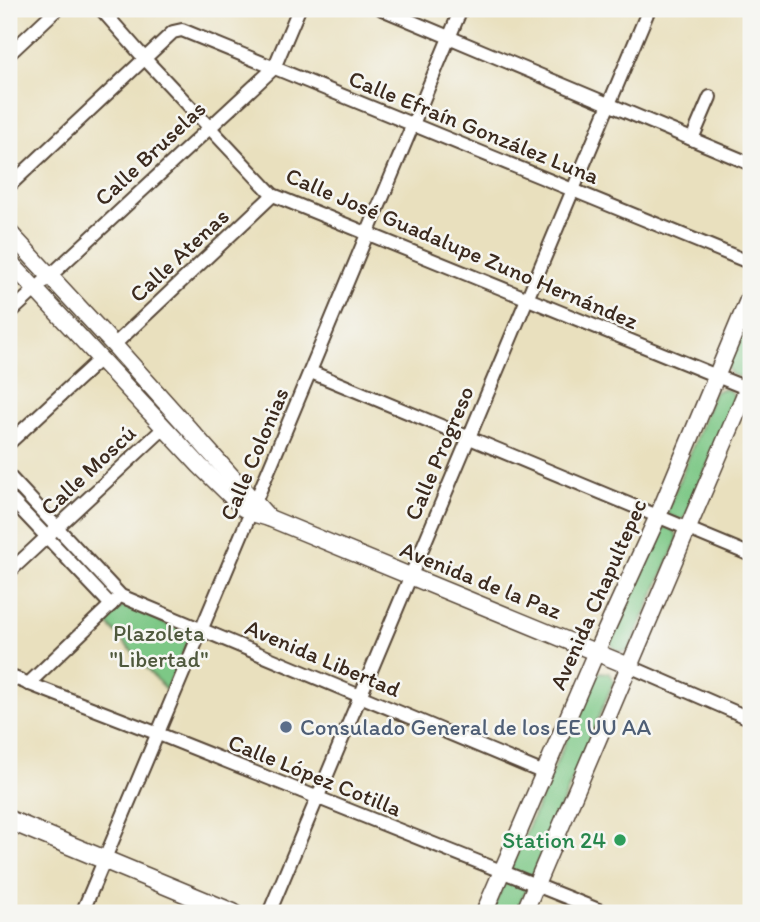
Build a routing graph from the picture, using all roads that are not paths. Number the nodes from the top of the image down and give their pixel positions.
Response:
1 (57, 9) edge
2 (101, 9) edge
3 (299, 9) edge
4 (382, 9) edge
5 (461, 9) edge
6 (649, 9) edge
7 (449, 37) junction
8 (9, 54) edge
9 (145, 59) junction
10 (274, 68) junction
11 (710, 97) dead end
12 (609, 104) junction
13 (413, 125) junction
14 (209, 127) junction
15 (692, 139) junction
16 (751, 164) edge
17 (9, 186) edge
18 (573, 190) junction
19 (273, 195) junction
20 (9, 232) edge
21 (369, 234) junction
22 (9, 261) edge
23 (751, 263) edge
24 (49, 275) junction
25 (35, 289) junction
26 (751, 293) edge
27 (527, 298) junction
28 (9, 314) edge
29 (114, 345) junction
30 (100, 359) junction
31 (311, 372) junction
32 (717, 375) junction
33 (750, 387) edge
34 (164, 428) junction
35 (469, 437) junction
36 (9, 443) edge
37 (9, 476) edge
38 (9, 497) edge
39 (254, 507) junction
40 (658, 516) junction
41 (57, 528) junction
42 (688, 528) junction
43 (46, 537) junction
44 (751, 555) edge
45 (9, 572) edge
46 (411, 575) junction
47 (116, 601) junction
48 (202, 630) junction
49 (596, 652) junction
50 (629, 666) junction
51 (9, 676) edge
52 (28, 684) junction
53 (360, 696) junction
54 (751, 719) edge
55 (156, 733) junction
56 (544, 772) junction
57 (317, 799) junction
58 (9, 820) edge
59 (104, 860) junction
60 (502, 872) junction
61 (537, 884) junction
62 (82, 913) edge
63 (233, 913) edge
64 (269, 913) edge
65 (484, 913) edge
66 (524, 913) edge
67 (606, 913) edge

1 - 8 street
2 - 9 street, Calle José Guadalupe Zuno Hernández
3 - 10 street, Calle Bruselas
4 - 7 street
5 - 7 street, Calle Colonias
6 - 12 street, Calle Progreso
7 - 12 street
7 - 13 street, Calle Colonias
9 - 10 street, Calle Efraín González Luna
9 - 14 street, Calle José Guadalupe Zuno Hernández
9 - 17 street
10 - 13 street, Calle Efraín González Luna
10 - 14 street, Calle Bruselas
11 - 15 street
12 - 15 street
12 - 18 street, Calle Progreso
13 - 18 street, Calle Efraín González Luna
13 - 21 street, Calle Colonias
14 - 19 street, Calle José Guadalupe Zuno Hernández
14 - 24 street, Calle Bruselas
15 - 16 street
18 - 23 street, Calle Efraín González Luna
18 - 27 street, Calle Progreso
19 - 21 street, Calle José Guadalupe Zuno Hernández
19 - 29 street, Calle Atenas
20 - 24 street
21 - 27 street, Calle José Guadalupe Zuno Hernández
21 - 31 street, Calle Colonias
22 - 25 street, Avenida de la Paz
24 - 25 street, Calle Bruselas
24 - 29 street
25 - 28 street, Calle Bruselas
25 - 30 street, Avenida de la Paz
26 - 32 street, Avenida Chapultepec
27 - 32 street, Calle José Guadalupe Zuno Hernández
27 - 35 street, Calle Progreso
29 - 39 street
30 - 34 street, Avenida de la Paz
30 - 36 street
31 - 35 street
31 - 39 street, Calle Colonias
32 - 33 street, Calle José Guadalupe Zuno Hernández
32 - 40 street, Avenida Chapultepec
33 - 42 street
34 - 39 street, Avenida de la Paz
34 - 41 street, Calle Moscú
35 - 40 street
35 - 46 street, Calle Progreso
37 - 41 street, Avenida Libertad
38 - 43 street, Avenida Libertad
39 - 46 street, Avenida de la Paz
39 - 48 street, Calle Colonias
40 - 42 street
40 - 49 street, Avenida Chapultepec
41 - 43 street, Calle Moscú
41 - 47 street, Avenida Libertad
42 - 44 street
42 - 50 street
43 - 45 street, Calle Moscú
43 - 47 street, Avenida Libertad
46 - 49 street, Avenida de la Paz
46 - 53 street, Calle Progreso
47 - 48 street, Avenida Libertad
47 - 52 street
48 - 53 street, Avenida Libertad
48 - 55 street, Calle Colonias
49 - 50 street, Avenida de la Paz
49 - 56 street, Avenida Chapultepec
50 - 54 street, Avenida de la Paz
50 - 61 street
51 - 52 street, Calle López Cotilla
52 - 55 street, Calle López Cotilla
53 - 56 street, Avenida Libertad
53 - 57 street, Calle Progreso
55 - 57 street, Calle López Cotilla
55 - 59 street, Calle Colonias
56 - 60 street, Avenida Chapultepec
57 - 60 street, Calle López Cotilla
57 - 64 street, Calle Progreso
58 - 59 main road
59 - 62 street, Calle Colonias
59 - 63 main road
60 - 61 street, Calle López Cotilla
60 - 65 street, Avenida Chapultepec
61 - 66 street
61 - 67 street, Calle López Cotilla

